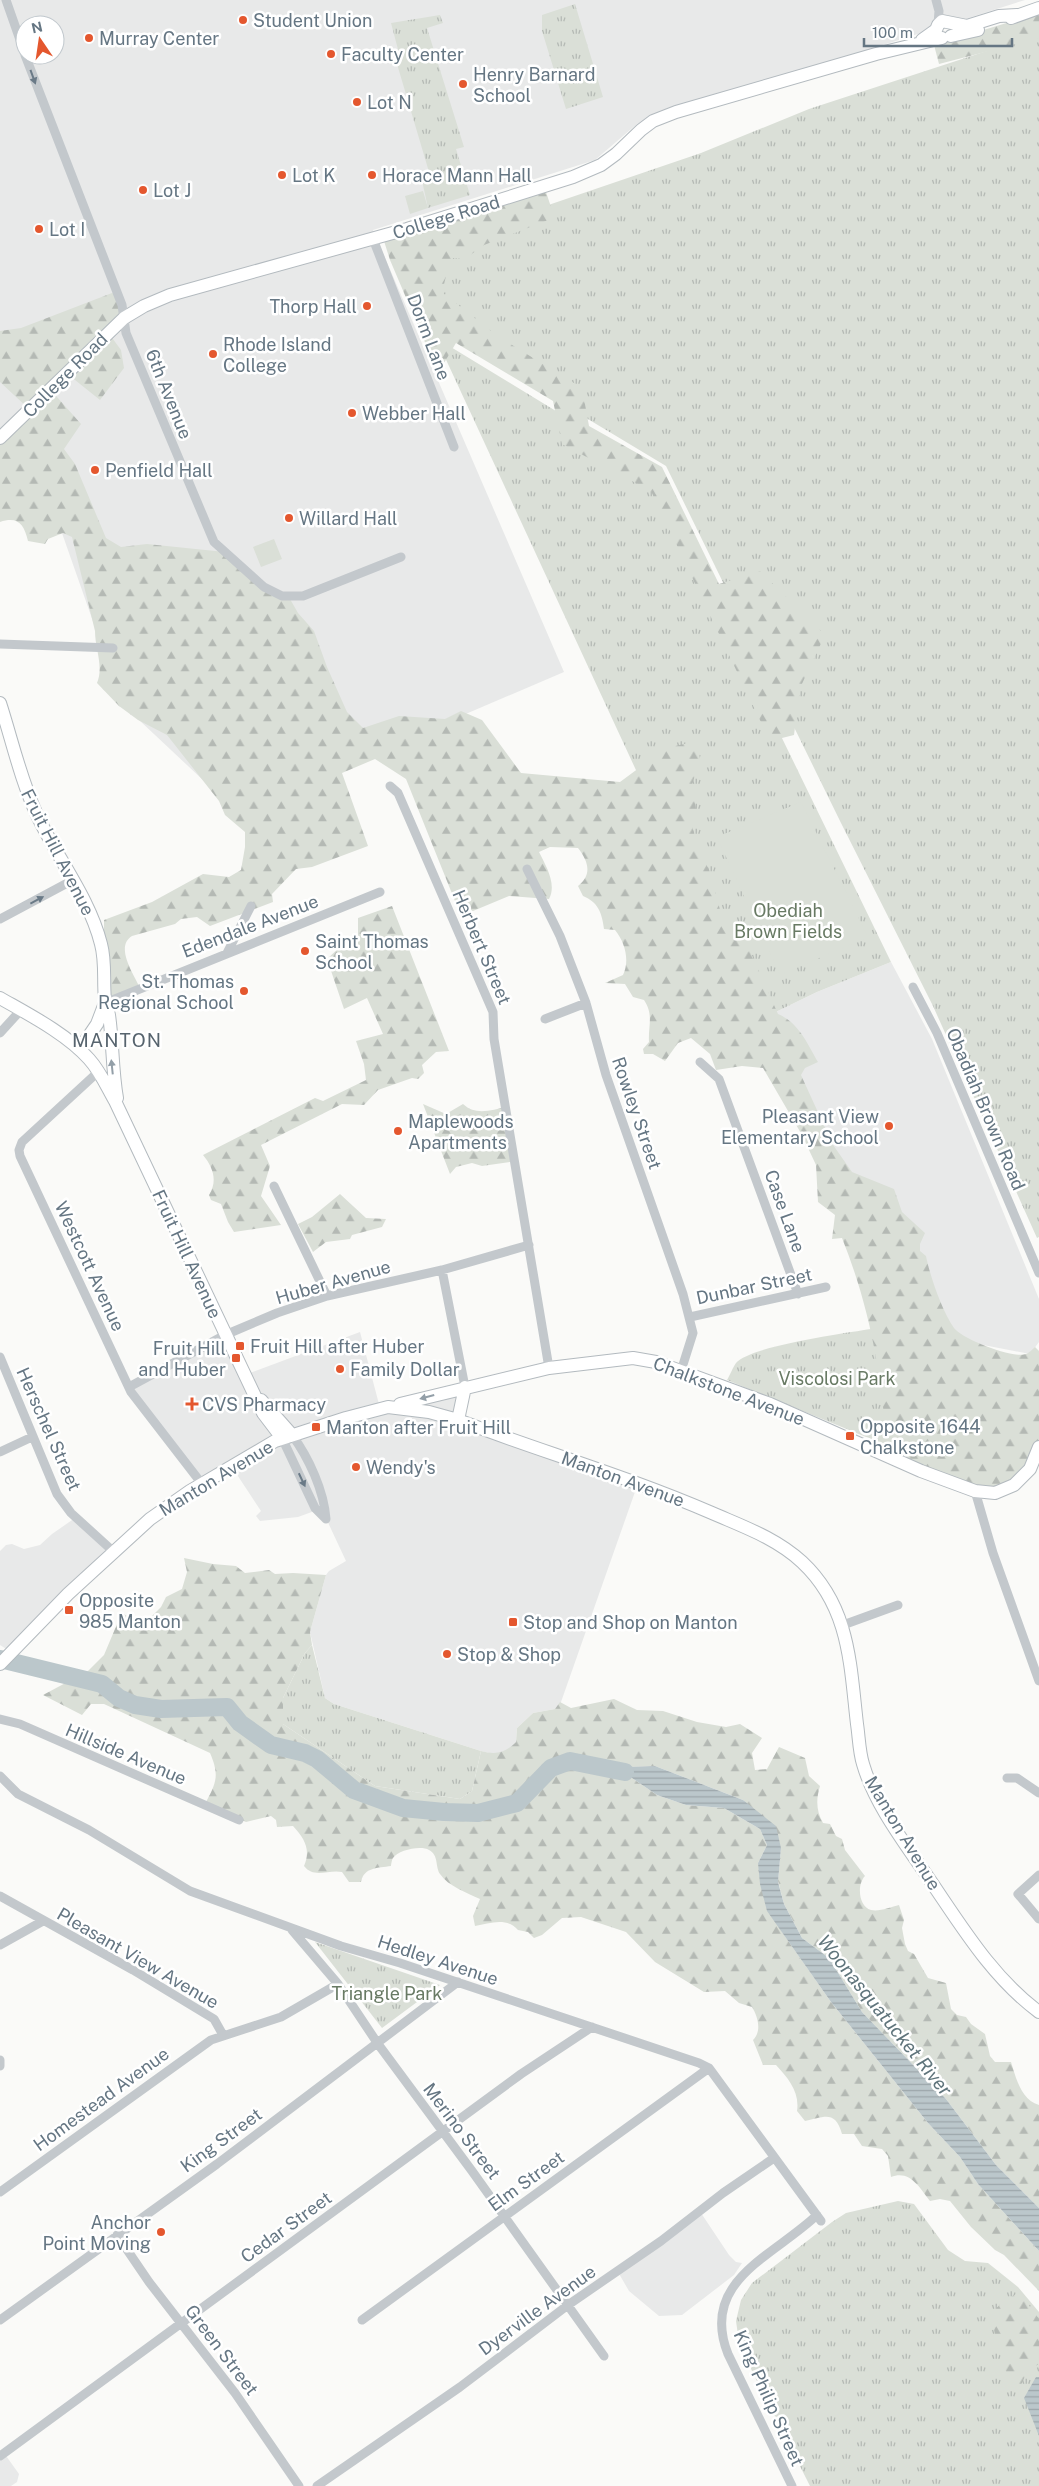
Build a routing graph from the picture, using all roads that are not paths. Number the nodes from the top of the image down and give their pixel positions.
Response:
1 (6, 0) edge
2 (936, 0) edge
3 (1039, 8) edge
4 (15, 26) edge
5 (944, 26) junction
6 (29, 65) edge
7 (373, 239) junction
8 (124, 318) junction
9 (0, 438) edge
10 (454, 447) dead end
11 (401, 557) dead end
12 (0, 644) edge
13 (113, 648) dead end
14 (0, 703) edge
15 (4, 729) edge
16 (390, 786) dead end
17 (527, 869) dead end
18 (73, 880) junction
19 (380, 892) dead end
20 (251, 906) dead end
21 (1, 917) edge
22 (227, 953) junction
23 (913, 987) dead end
24 (0, 998) edge
25 (105, 1003) junction
26 (586, 1003) junction
27 (20, 1011) junction
28 (545, 1019) dead end
29 (0, 1034) edge
30 (80, 1049) junction
31 (700, 1062) dead end
32 (98, 1072) junction
33 (121, 1115) junction
34 (274, 1186) dead end
35 (529, 1245) junction
36 (442, 1270) junction
37 (1039, 1272) edge
38 (826, 1288) dead end
39 (798, 1294) junction
40 (327, 1296) junction
41 (690, 1317) junction
42 (225, 1335) junction
43 (0, 1357) edge
44 (549, 1368) junction
45 (681, 1371) junction
46 (129, 1387) junction
47 (466, 1387) junction
48 (388, 1408) junction
49 (458, 1420) junction
50 (287, 1436) junction
51 (32, 1437) junction
52 (0, 1452) edge
53 (1038, 1456) edge
54 (202, 1484) junction
55 (976, 1491) junction
56 (115, 1553) junction
57 (898, 1605) dead end
58 (843, 1625) junction
59 (0, 1664) edge
60 (1039, 1681) edge
61 (0, 1719) edge
62 (0, 1776) edge
63 (1007, 1778) dead end
64 (1039, 1793) edge
65 (239, 1820) dead end
66 (1039, 1875) edge
67 (0, 1896) edge
68 (1039, 1919) edge
69 (43, 1922) junction
70 (290, 1928) junction
71 (0, 1944) edge
72 (458, 1982) junction
73 (338, 1984) junction
74 (1039, 2012) edge
75 (592, 2027) junction
76 (223, 2034) junction
77 (378, 2044) junction
78 (708, 2068) junction
79 (442, 2132) junction
80 (774, 2158) junction
81 (0, 2192) edge
82 (504, 2217) junction
83 (117, 2235) junction
84 (568, 2306) junction
85 (0, 2320) edge
86 (362, 2320) dead end
87 (181, 2322) junction
88 (604, 2356) dead end
89 (0, 2456) edge
90 (299, 2486) edge
91 (318, 2486) edge
92 (792, 2486) edge

1 - 4 street, 6th Avenue
2 - 5 street
3 - 5 main road, College Road
5 - 7 main road, College Road
6 -> 8 street, 6th Avenue
7 - 8 main road, College Road
7 - 10 street, Dorm Lane
8 - 9 main road, College Road
8 - 11 street, 6th Avenue
12 - 13 street
14 - 15 main road, Fruit Hill Avenue
15 - 18 main road, Fruit Hill Avenue
16 - 35 street, Herbert Street
17 - 26 street, Rowley Street
21 -> 18 street
18 - 25 main road, Fruit Hill Avenue
19 - 22 street, Edendale Avenue
20 - 22 street
22 - 25 street, Edendale Avenue
23 - 37 street, Obadiah Brown Road
24 - 27 main road, Fruit Hill Avenue
25 - 30 main road, Fruit Hill Avenue
33 -> 25 main road, Fruit Hill Avenue
26 - 28 street
26 - 41 street, Rowley Street
27 - 29 street
27 - 30 main road, Fruit Hill Avenue
30 - 32 main road, Fruit Hill Avenue
31 - 39 street, Case Lane
32 - 33 main road, Fruit Hill Avenue
32 - 46 street, Westcott Avenue
33 - 42 main road, Fruit Hill Avenue
34 - 40 street
35 - 36 street, Huber Avenue
35 - 44 street, Herbert Street
36 - 40 street, Huber Avenue
36 - 47 street
38 - 39 street, Dunbar Street
39 - 41 street, Dunbar Street
40 - 42 street, Huber Avenue
41 - 45 street, Rowley Street
42 - 46 street, Huber Avenue
42 - 50 main road, Fruit Hill Avenue
43 - 51 street, Herschel Street
44 - 45 main road, Chalkstone Avenue
44 - 47 main road, Chalkstone Avenue
45 - 55 main road, Chalkstone Avenue
46 - 54 street, Westcott Avenue
47 -> 48 main road, Chalkstone Avenue
47 - 49 main road
48 - 49 main road, Manton Avenue
48 - 50 main road, Manton Avenue
49 - 58 main road, Manton Avenue
50 -> 50 street
50 - 54 main road, Manton Avenue
51 - 52 street
51 - 56 street, Herschel Street
53 - 55 main road, Chalkstone Avenue
54 - 56 main road, Manton Avenue
55 - 60 street
56 - 59 main road, Manton Avenue
57 - 58 street
58 - 74 main road, Manton Avenue
61 - 65 street, Hillside Avenue
62 - 70 street, Hedley Avenue
63 - 64 street
66 - 68 street
67 - 69 street, Pleasant View Avenue
69 - 71 street
69 - 76 street, Pleasant View Avenue
70 - 72 street, Hedley Avenue
70 - 73 street, Merino Street
72 - 75 street, Hedley Avenue
72 - 77 street, King Street
73 - 76 street, Pleasant View Avenue
73 - 77 street, Merino Street
75 - 78 street, Hedley Avenue
75 - 79 street, Cedar Street
76 - 81 street, Homestead Avenue
77 - 79 street, Merino Street
77 - 83 street, King Street
78 - 80 street
78 - 82 street, Elm Street
79 - 82 street, Merino Street
79 - 87 street, Cedar Street
80 - 84 street, Dyerville Avenue
80 - 92 street, King Philip Street
82 - 84 street, Merino Street
82 - 86 street, Elm Street
83 - 85 street, King Street
83 - 87 street, Green Street
84 - 88 street, Merino Street
84 - 91 street, Dyerville Avenue
87 - 89 street, Cedar Street
87 - 90 street, Green Street

